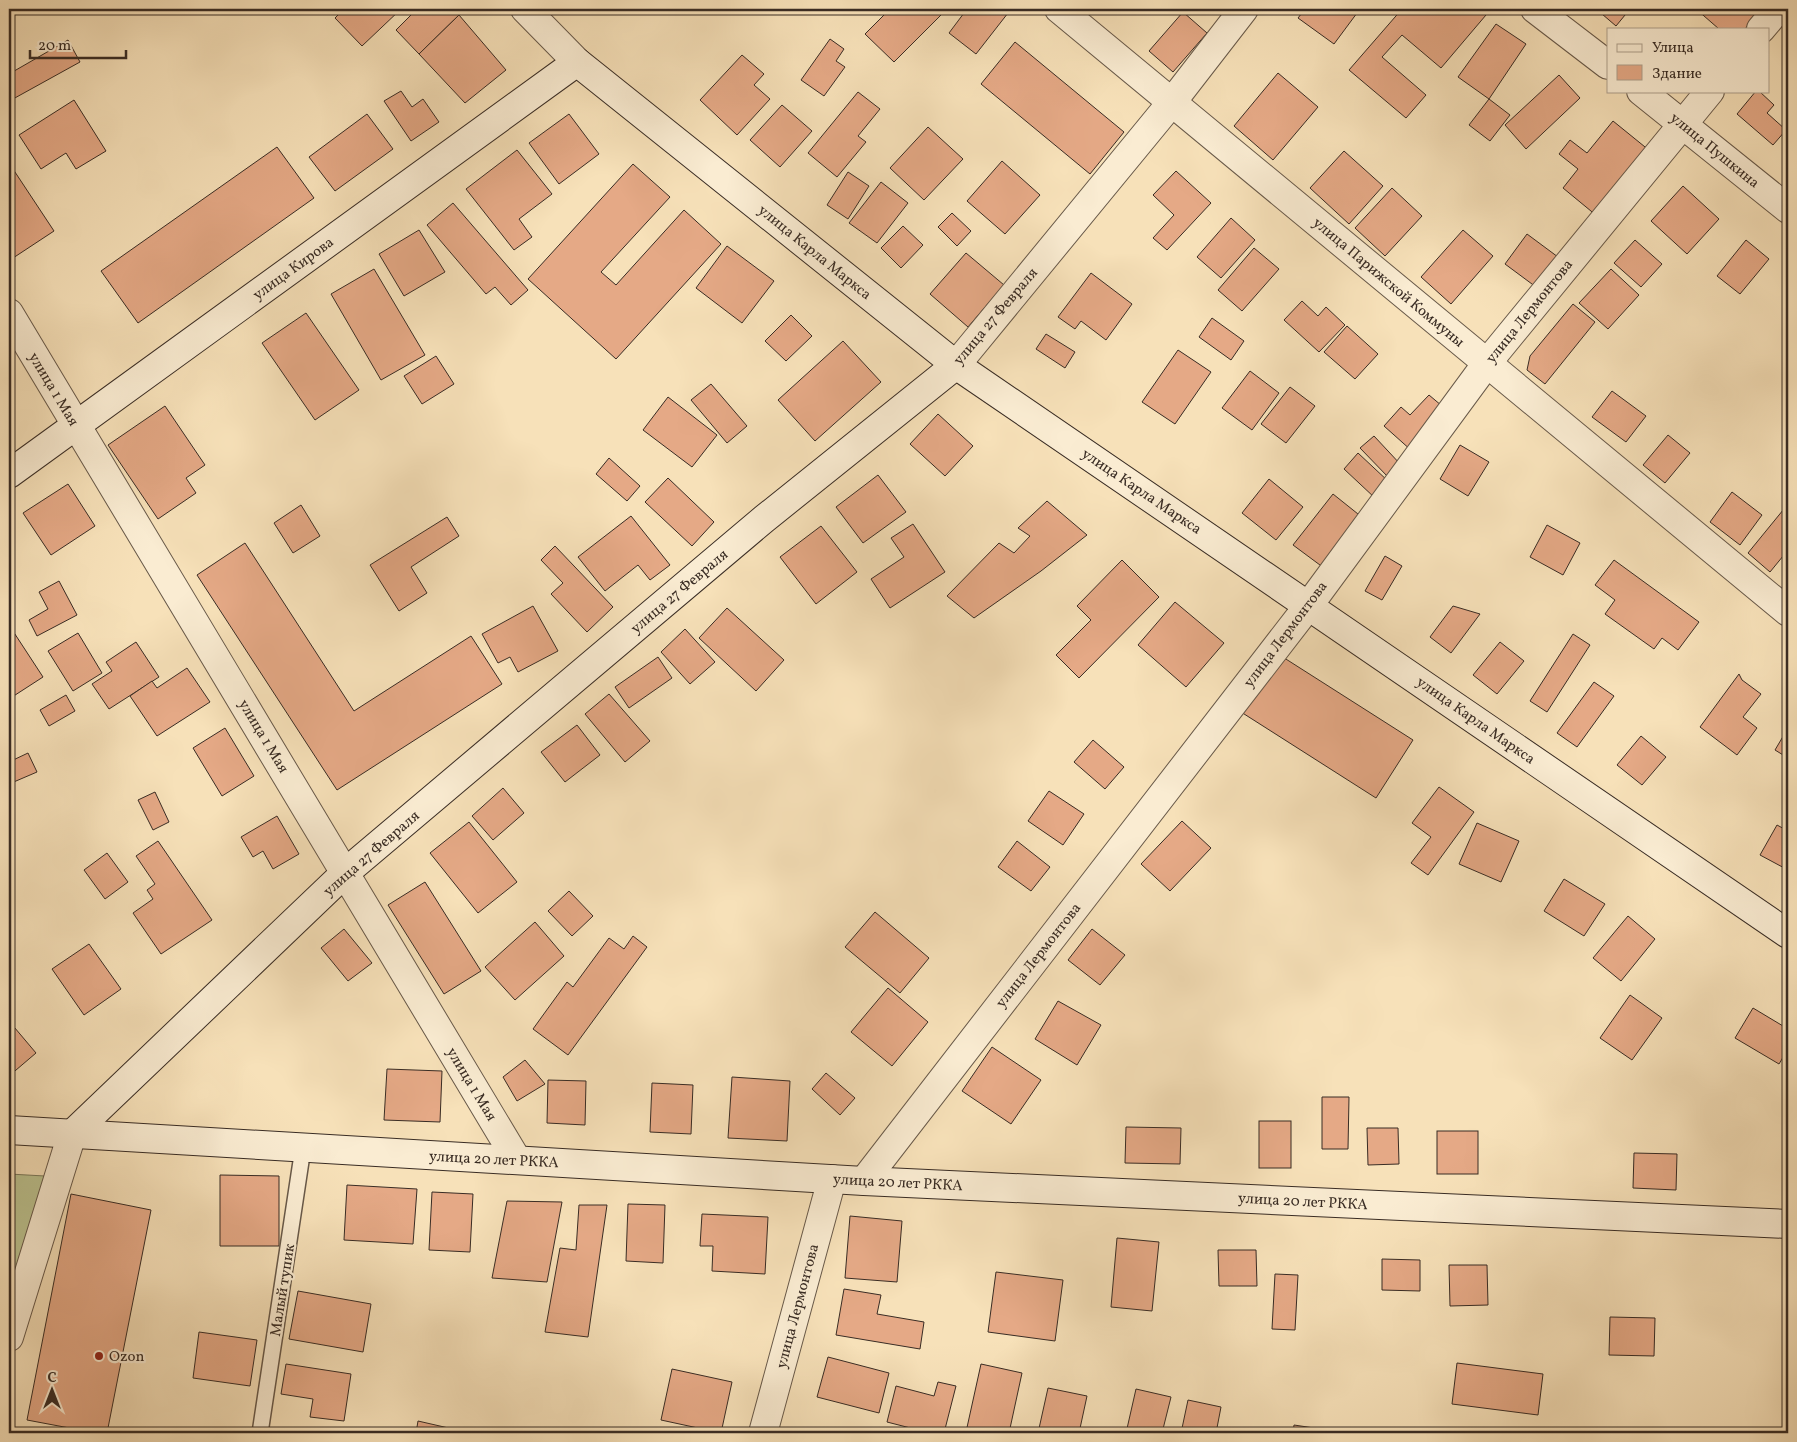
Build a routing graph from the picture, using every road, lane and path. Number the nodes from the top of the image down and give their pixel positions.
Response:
1 (1059, 9) edge
2 (1244, 9) edge
3 (1535, 9) edge
4 (1778, 9) edge
5 (528, 10) edge
6 (1762, 28) edge
7 (578, 62) junction
8 (1607, 64) edge
9 (1643, 92) edge
10 (1709, 92) edge
11 (1172, 102) junction
12 (1683, 124) junction
13 (1788, 209) edge
14 (9, 313) edge
15 (1487, 363) junction
16 (956, 365) junction
17 (76, 425) junction
18 (9, 474) edge
19 (1308, 605) junction
20 (1788, 612) edge
21 (346, 872) junction
22 (1788, 934) edge
23 (9, 1130) edge
24 (72, 1134) junction
25 (303, 1148) junction
26 (517, 1160) junction
27 (832, 1179) junction
28 (864, 1181) junction
29 (1788, 1224) edge
30 (9, 1337) edge
31 (769, 1432) edge
32 (260, 1433) edge

1 - 11 street, улица Парижской Коммуны
2 - 11 street, улица 27 Февраля
3 - 8 street
4 - 6 street
5 - 7 street, улица Карла Маркса
7 - 16 street, улица Карла Маркса
7 - 17 street, улица Кирова
9 - 12 street, улица Пушкина
10 - 12 street, улица Лермонтова
11 - 15 street, улица Парижской Коммуны
11 - 16 street, улица 27 Февраля
12 - 13 street, улица Пушкина
12 - 15 street, улица Лермонтова
14 - 17 street, улица 1 Мая
15 - 19 street, улица Лермонтова
15 - 20 street, улица Парижской Коммуны
16 - 19 street, улица Карла Маркса
16 - 21 street, улица 27 Февраля
17 - 18 street, улица Кирова
17 - 21 street, улица 1 Мая
19 - 22 street, улица Карла Маркса
19 - 28 street, улица Лермонтова
21 - 24 street, улица 27 Февраля
21 - 26 street, улица 1 Мая
23 - 24 street, улица 20 лет РККА
24 - 25 street, улица 20 лет РККА
24 - 30 street
25 - 26 street, улица 20 лет РККА
25 - 32 lane, Малый тупик
26 - 27 street, улица 20 лет РККА
27 - 28 street, улица 20 лет РККА
27 - 31 street, улица Лермонтова
28 - 29 street, улица 20 лет РККА

